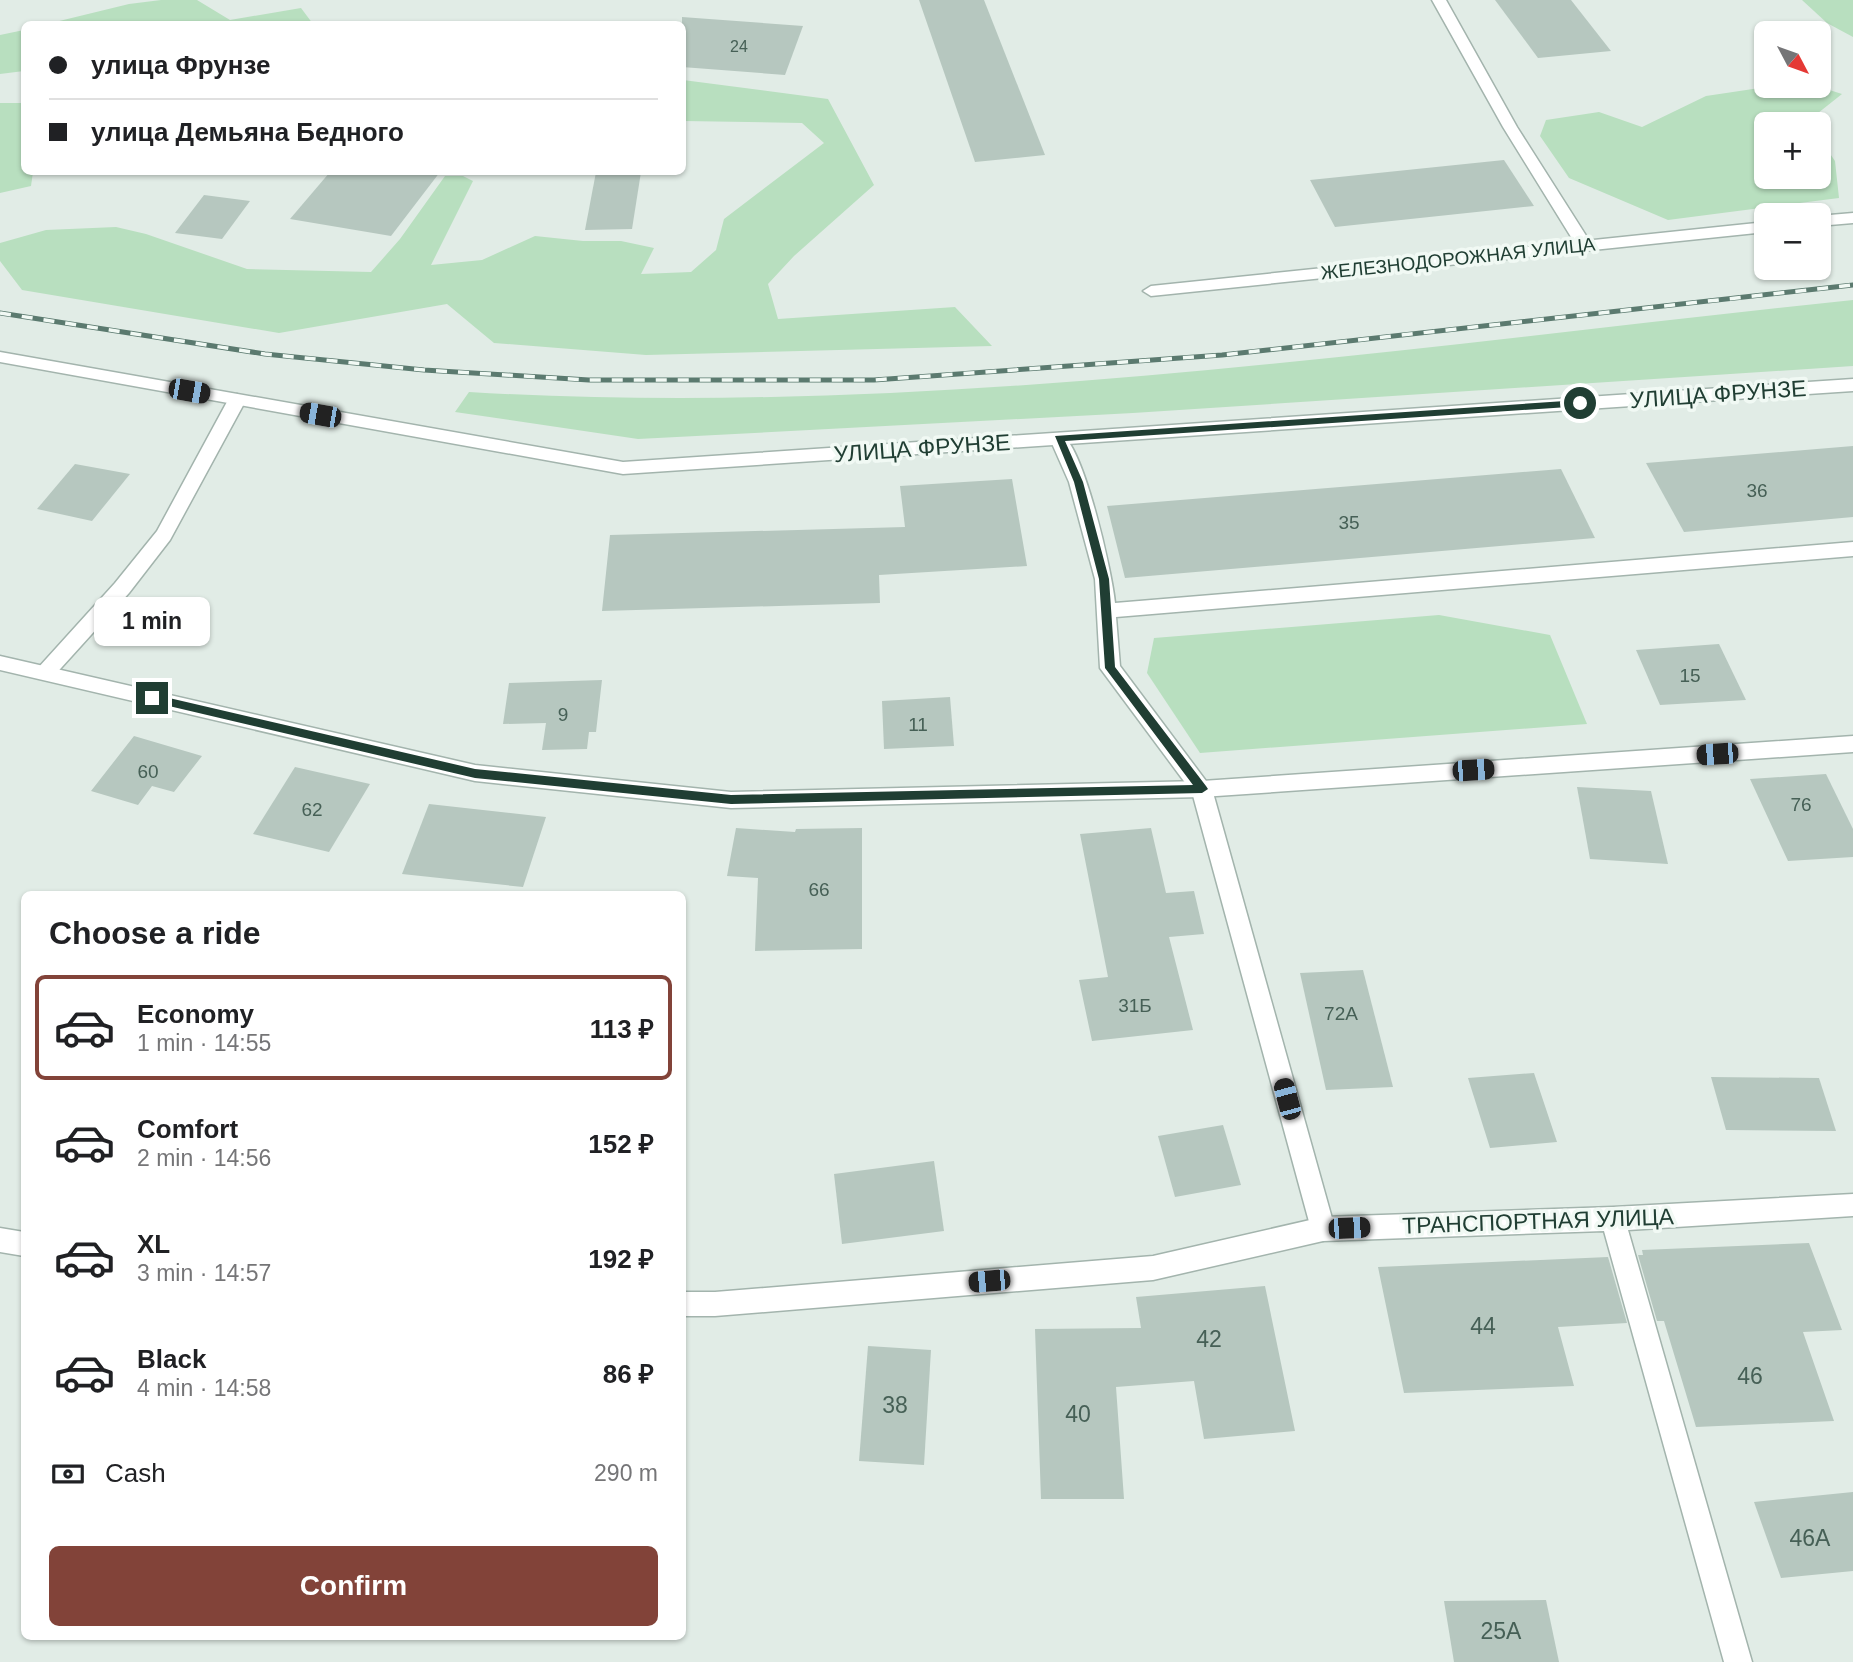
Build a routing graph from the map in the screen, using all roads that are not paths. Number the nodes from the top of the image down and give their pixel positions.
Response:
1 (1439, 0) edge
2 (1853, 218) edge
3 (1831, 220) edge
4 (1754, 228) edge
5 (1584, 245) junction
6 (1151, 290) dead end
7 (0, 356) edge
8 (1853, 385) edge
9 (237, 400) junction
10 (1059, 439) junction
11 (1853, 548) edge
12 (1106, 611) junction
13 (0, 663) edge
14 (45, 673) junction
15 (1853, 744) edge
16 (1202, 789) junction
17 (1853, 1205) edge
18 (1614, 1219) junction
19 (1323, 1228) junction
20 (0, 1240) edge
21 (21, 1244) edge
22 (686, 1304) edge
23 (1738, 1662) edge

1 - 5 street
2 - 3 street
4 - 5 street, ЖЕЛЕЗНОДОРОЖНАЯ УЛИЦА
5 - 6 street, ЖЕЛЕЗНОДОРОЖНАЯ УЛИЦА
7 - 9 street, УЛИЦА ФРУНЗЕ
8 - 10 street, УЛИЦА ФРУНЗЕ
9 - 10 street, УЛИЦА ФРУНЗЕ
9 - 14 street
10 - 12 street
11 - 12 street
12 - 16 street
13 - 14 street
14 - 16 street
15 - 16 street
16 - 19 street
17 - 18 street, ТРАНСПОРТНАЯ УЛИЦА
18 - 19 street, ТРАНСПОРТНАЯ УЛИЦА
18 - 23 street
19 - 22 street, ТРАНСПОРТНАЯ УЛИЦА
20 - 21 street

